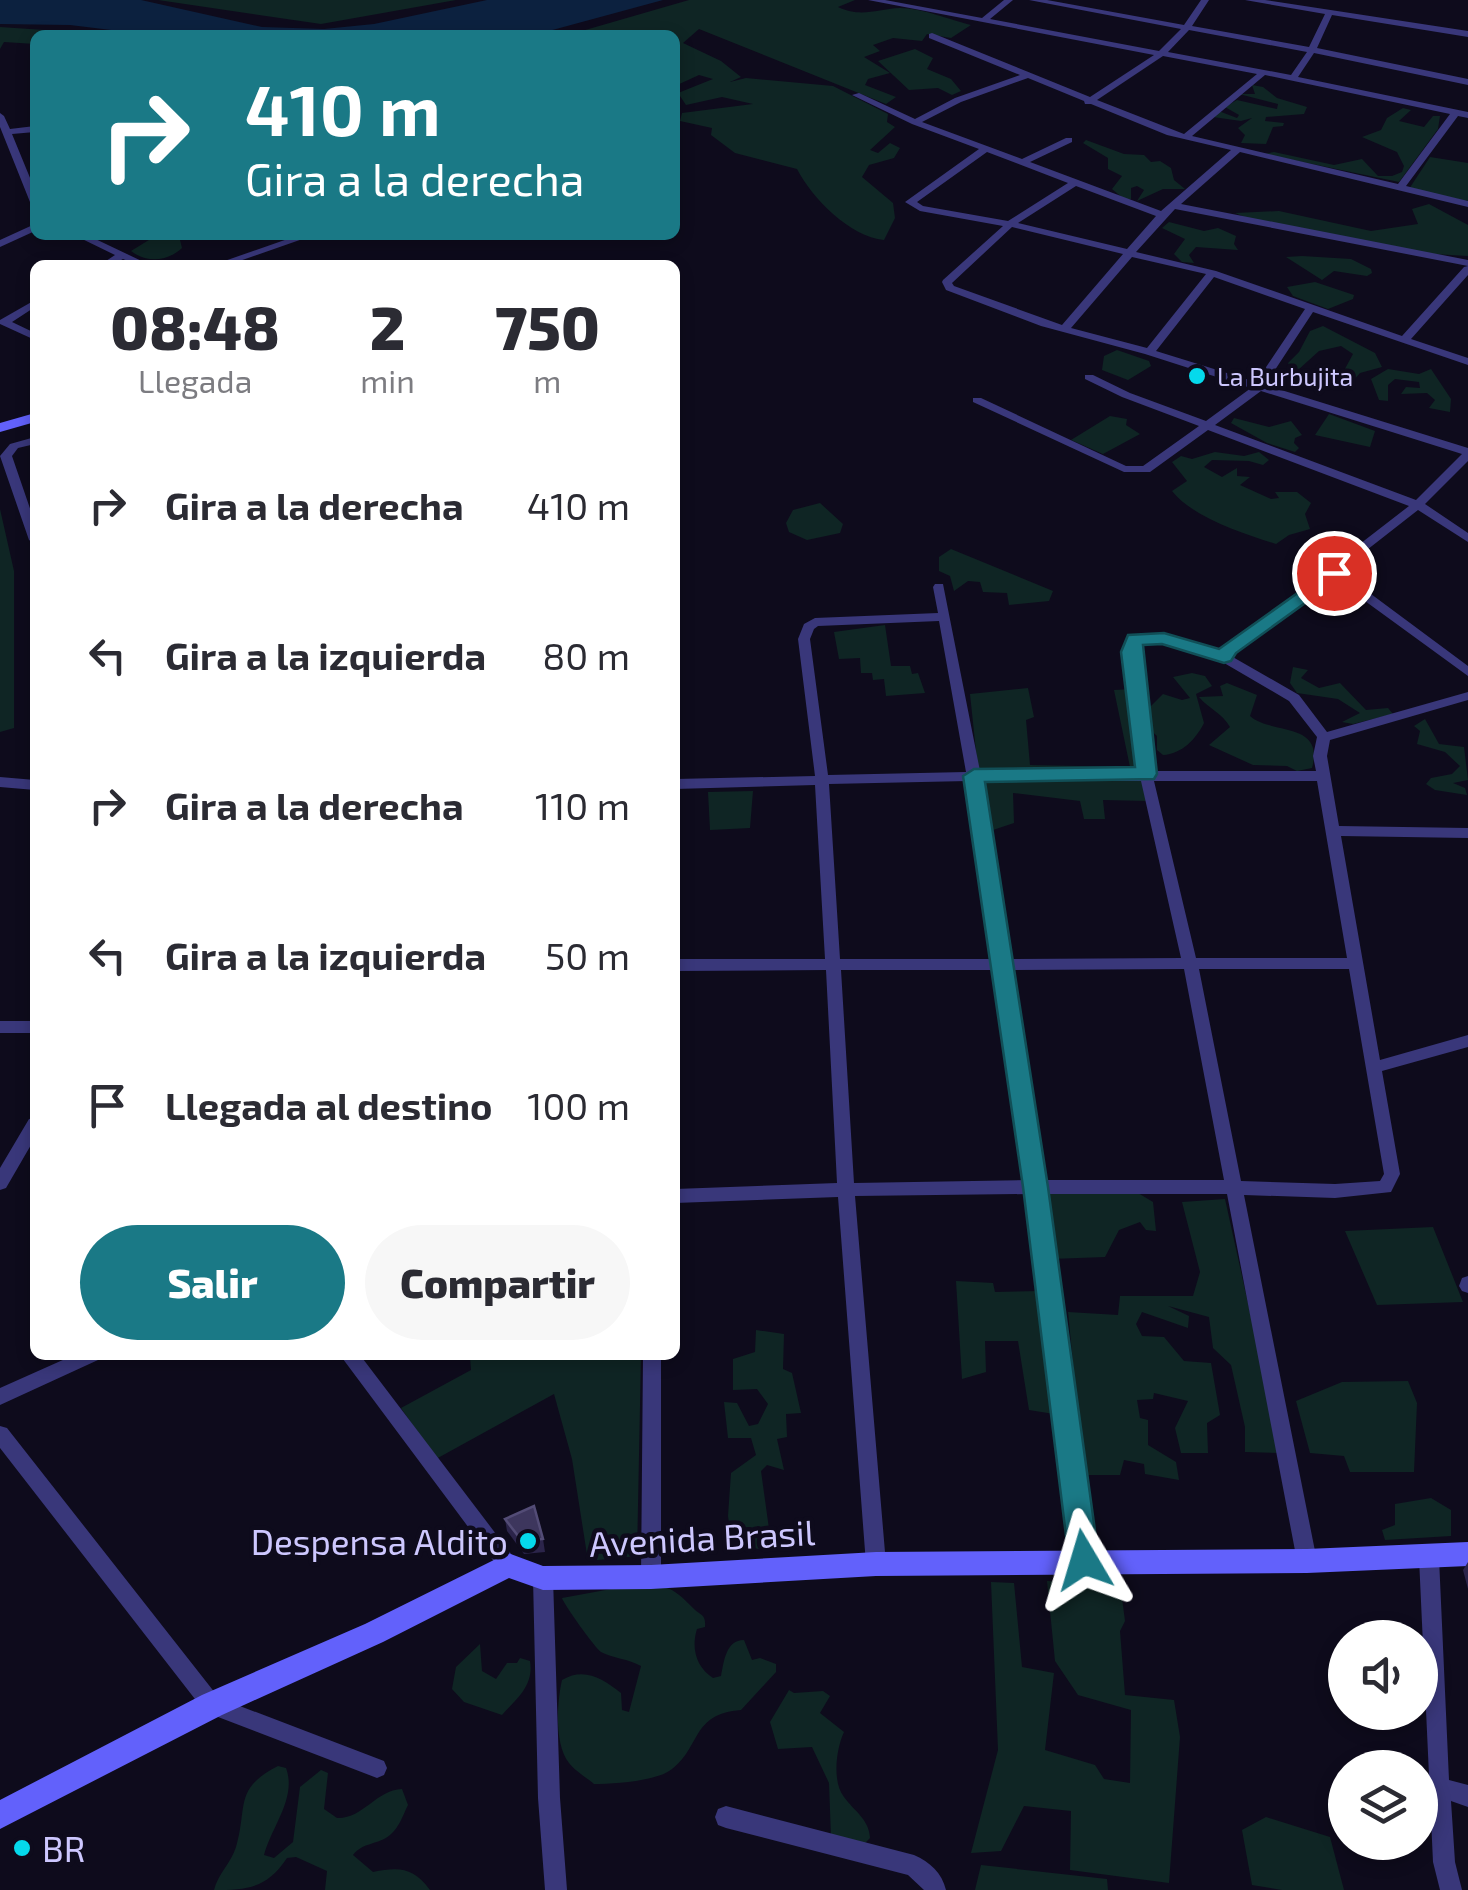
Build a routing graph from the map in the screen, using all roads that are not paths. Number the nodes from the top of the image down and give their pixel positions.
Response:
1 (872, 0) edge
2 (1009, 0) edge
3 (1033, 0) edge
4 (1205, 0) edge
5 (1250, 0) edge
6 (901, 2) edge
7 (1078, 4) edge
8 (1330, 12) junction
9 (984, 20) junction
10 (1190, 28) junction
11 (1052, 34) junction
12 (1468, 34) edge
13 (932, 36) dead end
14 (1312, 50) junction
15 (1166, 55) junction
16 (1262, 73) junction
17 (1025, 76) junction
18 (1293, 78) junction
19 (1468, 82) edge
20 (856, 95) dead end
21 (1088, 102) junction
22 (1456, 112) junction
23 (1468, 115) edge
24 (0, 116) edge
25 (916, 122) junction
26 (30, 130) edge
27 (9, 132) junction
28 (1184, 137) junction
29 (1069, 140) dead end
30 (986, 149) junction
31 (1236, 151) junction
32 (1022, 163) junction
33 (30, 178) edge
34 (1074, 183) junction
35 (1399, 189) junction
36 (1468, 204) edge
37 (1172, 205) junction
38 (1162, 215) junction
39 (1010, 224) junction
40 (30, 229) edge
41 (90, 240) edge
42 (294, 240) edge
43 (0, 244) edge
44 (1130, 252) junction
45 (123, 255) junction
46 (114, 260) edge
47 (134, 260) edge
48 (233, 260) edge
49 (1468, 266) edge
50 (1212, 274) junction
51 (30, 306) edge
52 (1312, 306) junction
53 (1066, 327) junction
54 (30, 335) edge
55 (1405, 339) junction
56 (1149, 352) junction
57 (1468, 362) edge
58 (1089, 377) dead end
59 (1258, 388) junction
60 (977, 400) dead end
61 (30, 419) edge
62 (1205, 426) junction
63 (0, 428) edge
64 (30, 429) edge
65 (0, 438) edge
66 (30, 441) edge
67 (1468, 453) edge
68 (1418, 505) junction
69 (30, 524) edge
70 (1468, 538) edge
71 (1334, 573) junction
72 (939, 587) dead end
73 (945, 617) junction
74 (1224, 657) junction
75 (1468, 672) edge
76 (1468, 696) edge
77 (1324, 737) junction
78 (1146, 774) junction
79 (974, 776) junction
80 (1324, 776) junction
81 (822, 780) junction
82 (0, 782) edge
83 (680, 784) edge
84 (30, 785) edge
85 (1336, 831) junction
86 (1468, 833) edge
87 (1001, 961) junction
88 (832, 962) junction
89 (1190, 963) junction
90 (1354, 963) junction
91 (680, 965) edge
92 (0, 1027) edge
93 (30, 1027) edge
94 (1468, 1042) edge
95 (1375, 1067) junction
96 (30, 1132) edge
97 (0, 1183) edge
98 (1232, 1185) junction
99 (846, 1187) junction
100 (1036, 1187) junction
101 (680, 1196) edge
102 (81, 1360) edge
103 (353, 1360) edge
104 (652, 1360) edge
105 (0, 1396) edge
106 (0, 1434) edge
107 (1468, 1554) edge
108 (1429, 1558) junction
109 (1084, 1560) junction
110 (1307, 1560) junction
111 (876, 1564) junction
112 (508, 1565) junction
113 (543, 1578) junction
114 (650, 1578) junction
115 (212, 1705) junction
116 (1437, 1750) edge
117 (377, 1768) dead end
118 (1438, 1787) joint
119 (1468, 1796) edge
120 (0, 1815) edge
121 (726, 1817) dead end
122 (556, 1890) edge
123 (935, 1890) edge
124 (1451, 1890) edge

1 - 6 street
2 - 9 street
3 - 7 street
4 - 10 street
5 - 8 street
6 - 9 street
7 - 10 street
7 - 11 street
8 - 12 street
8 - 14 street
9 - 11 street
10 - 14 street
10 - 15 street
11 - 15 street
13 - 17 street
14 - 18 street
14 - 19 street
15 - 16 street
15 - 21 street
16 - 18 street
16 - 28 street
17 - 21 street
17 - 25 street
18 - 22 street
20 - 25 street
21 - 28 street
22 - 23 street
22 - 35 street
24 - 27 street
25 - 30 street
26 - 27 street
27 - 33 street
28 - 31 street
29 - 32 street
30 - 32 street
30 - 39 street
31 - 35 street
31 - 37 street
32 - 34 street
34 - 38 street
34 - 39 street
35 - 36 street
37 - 38 street
37 - 49 street
38 - 44 street
39 - 44 street
39 - 53 street
40 - 43 street
41 - 45 street
42 - 48 street
44 - 50 street
44 - 53 street
45 - 46 street
45 - 47 street
49 - 55 street
50 - 52 street
50 - 56 street
51 - 54 street
52 - 55 street
52 - 59 street
53 - 56 street
55 - 57 street
56 - 59 street
58 - 62 street
59 - 62 street
59 - 67 street
60 - 62 street
61 - 63 street
62 - 68 street
64 - 65 street
66 - 69 street
67 - 68 street
68 - 70 street
68 - 71 street
71 - 74 street
71 - 75 street
72 - 73 street
73 - 79 street
73 - 81 street
74 - 77 street
74 - 78 street
76 - 77 street
77 - 80 street
78 - 79 street
78 - 80 street
78 - 89 street
79 - 81 street
79 - 87 street
80 - 85 street
81 - 83 street
81 - 88 street
82 - 84 street
85 - 86 street
85 - 90 street
87 - 88 street
87 - 89 street
87 - 100 street
88 - 91 street
88 - 99 street
89 - 90 street
89 - 98 street
90 - 95 street
92 - 93 street
94 - 95 street
95 - 98 street
96 - 97 street
98 - 100 street
98 - 110 street
99 - 100 street
99 - 101 street
99 - 111 street
100 - 109 street
102 - 105 street
103 - 112 street
104 - 114 street
106 - 115 street
107 - 108 street, Avenida Brasil
108 - 110 street, Avenida Brasil
108 - 116 street
109 - 110 street, Avenida Brasil
109 - 111 street, Avenida Brasil
111 - 114 street, Avenida Brasil
112 - 113 street, Avenida Brasil
112 - 115 street
113 - 114 street, Avenida Brasil
113 - 122 street
115 - 117 street
115 - 120 street
118 - 119 street
118 - 124 street
121 - 123 street

